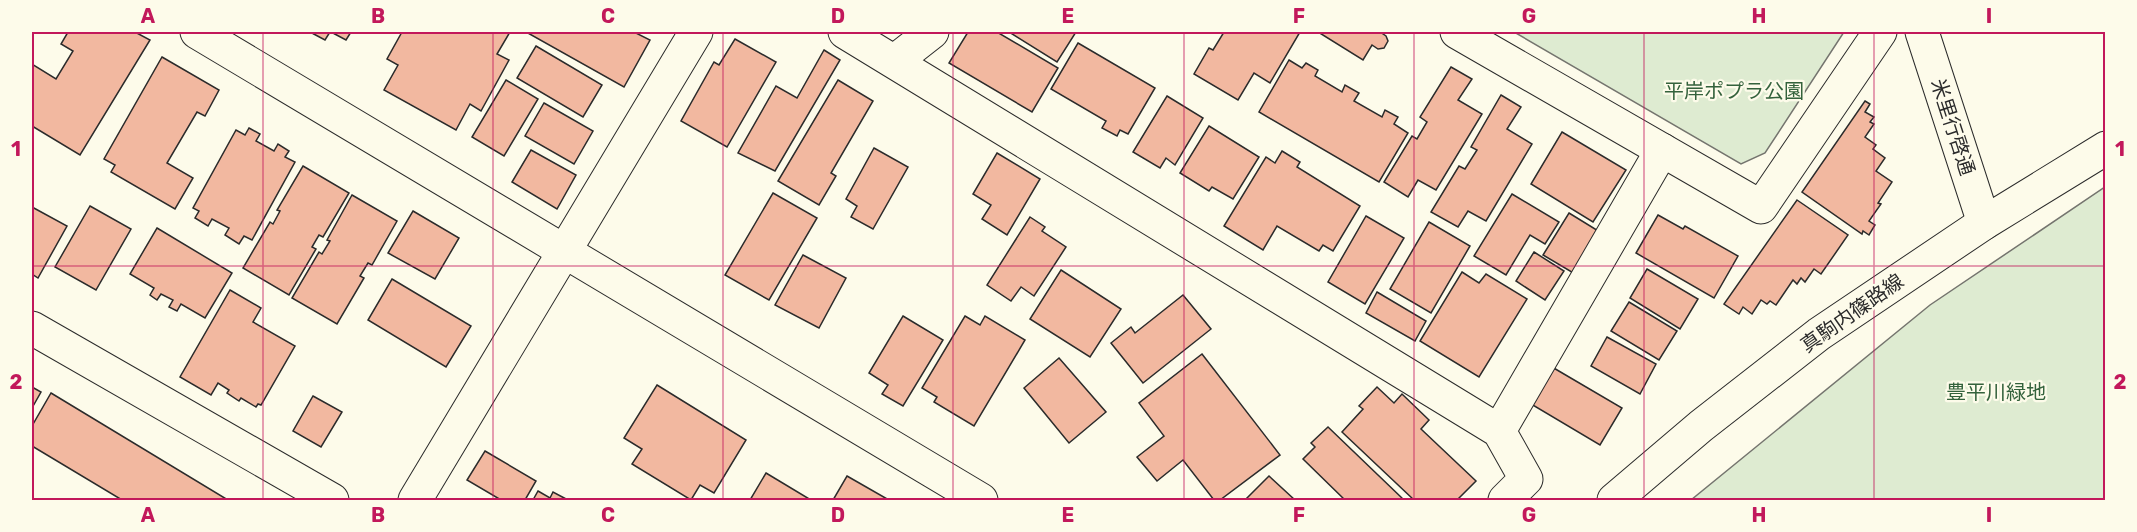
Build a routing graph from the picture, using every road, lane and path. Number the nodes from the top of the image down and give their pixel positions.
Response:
1 (197, 32) edge
2 (696, 32) edge
3 (845, 32) edge
4 (932, 32) edge
5 (1457, 32) edge
6 (1880, 32) edge
7 (1922, 32) edge
8 (895, 61) junction
9 (2106, 148) edge
10 (1662, 150) junction
11 (1984, 223) junction
12 (564, 250) junction
13 (32, 328) edge
14 (1499, 431) junction
15 (332, 501) edge
16 (415, 501) edge
17 (981, 501) edge
18 (1505, 501) edge
19 (1614, 501) edge

1 - 12 street
2 - 12 street
3 - 8 street
4 - 8 street
5 - 10 street
6 - 10 street
7 - 11 street, 米里行啓通
8 - 14 street
9 - 11 street, 真駒内篠路線
10 - 14 street
11 - 19 street, 真駒内篠路線
12 - 16 street
12 - 17 street
13 - 15 street
14 - 18 street

